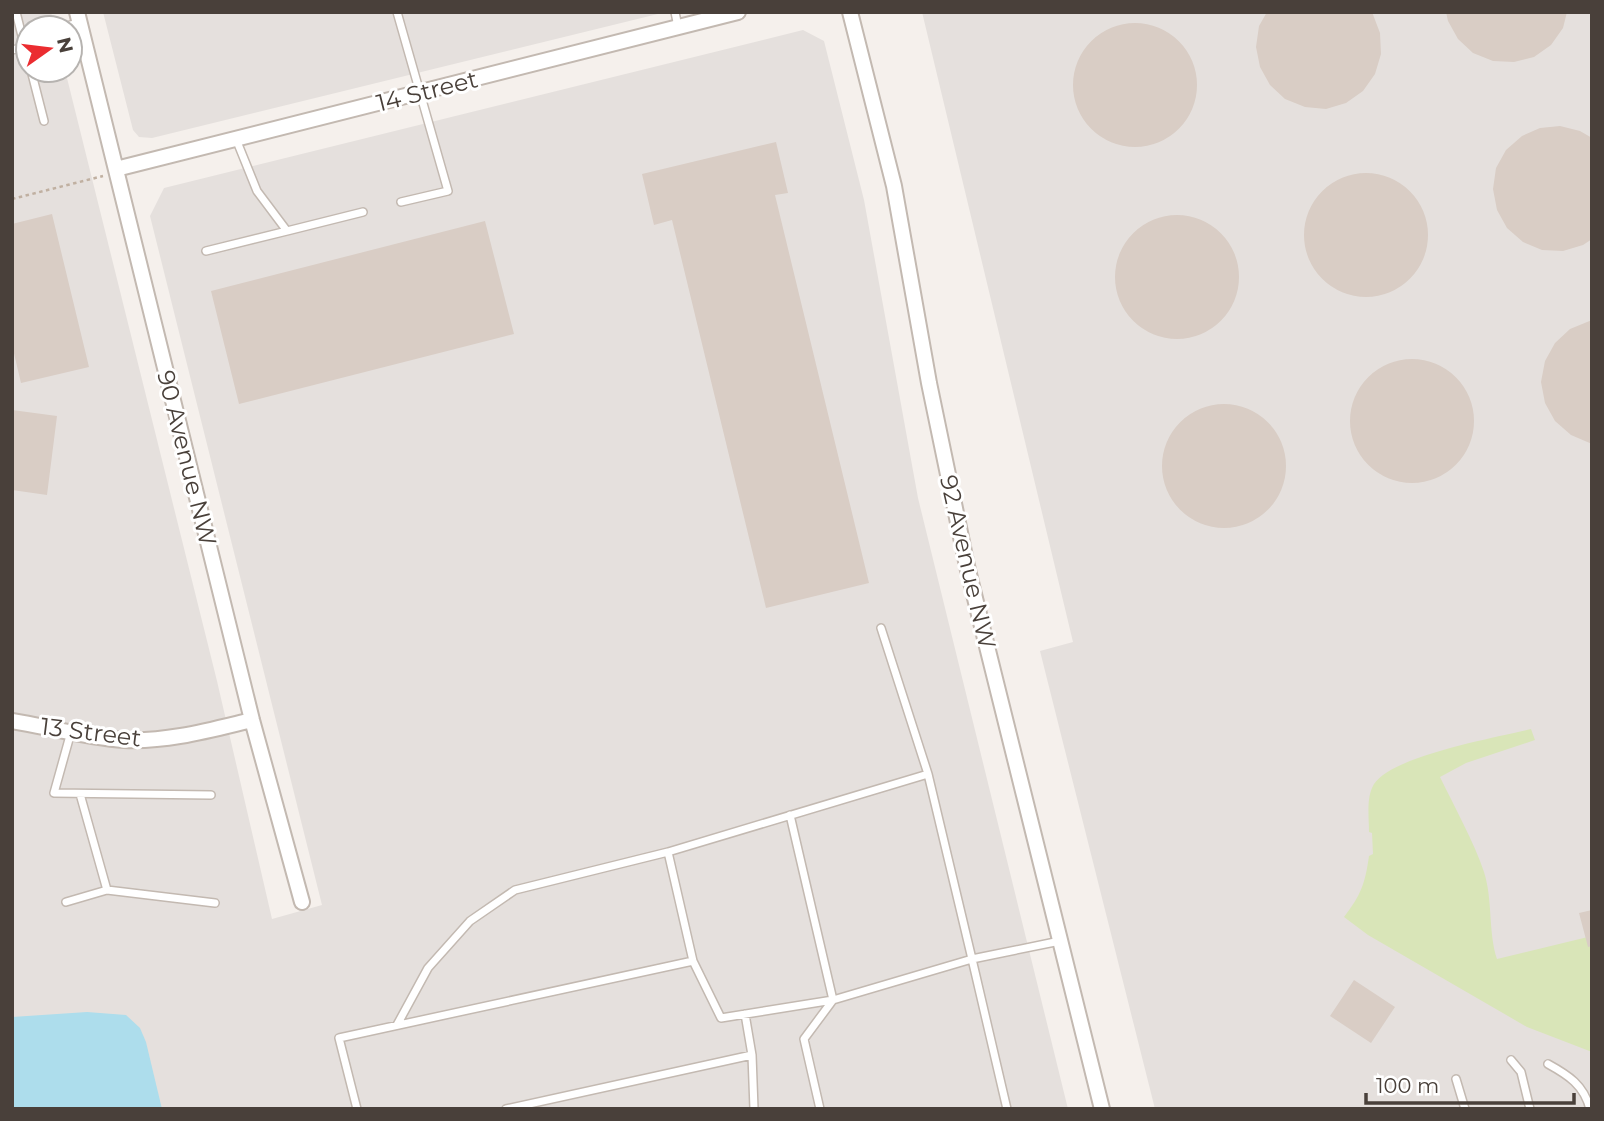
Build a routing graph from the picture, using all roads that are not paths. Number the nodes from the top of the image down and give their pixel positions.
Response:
1 (397, 12) edge
2 (675, 12) edge
3 (738, 12) edge
4 (850, 12) edge
5 (678, 28) junction
6 (84, 42) edge
7 (35, 84) edge
8 (421, 92) junction
9 (44, 121) dead end
10 (236, 138) junction
11 (116, 171) junction
12 (401, 202) dead end
13 (363, 212) dead end
14 (287, 231) junction
15 (206, 251) dead end
16 (881, 628) dead end
17 (252, 720) junction
18 (12, 721) edge
19 (71, 731) junction
20 (928, 774) junction
21 (80, 794) junction
22 (211, 795) dead end
23 (790, 815) junction
24 (668, 852) junction
25 (107, 890) junction
26 (66, 902) dead end
27 (302, 902) dead end
28 (215, 903) dead end
29 (1060, 941) junction
30 (972, 959) junction
31 (693, 961) junction
32 (833, 1000) junction
33 (745, 1014) junction
34 (397, 1026) junction
35 (752, 1055) junction
36 (1511, 1060) dead end
37 (1548, 1064) dead end
38 (1456, 1079) dead end
39 (357, 1109) edge
40 (506, 1109) edge
41 (754, 1109) edge
42 (820, 1109) edge
43 (1007, 1109) edge
44 (1102, 1109) edge
45 (1465, 1109) edge
46 (1530, 1109) edge
47 (1590, 1109) edge

1 - 8 lane
2 - 5 lane
3 - 5 street, 14 Street
4 - 29 street, 92 Avenue NW
5 - 8 street, 14 Street
6 - 11 street, 90 Avenue NW
7 - 9 lane
8 - 10 street, 14 Street
8 - 12 lane
10 - 11 street, 14 Street
10 - 14 lane
11 - 17 street, 90 Avenue NW
13 - 14 lane
14 - 15 lane
16 - 20 lane
17 - 19 street, 13 Street
17 - 27 street, 90 Avenue NW
18 - 19 street, 13 Street
19 - 21 lane
20 - 23 lane
20 - 30 lane
21 - 22 lane
21 - 25 lane
23 - 24 lane
23 - 32 lane
24 - 31 lane
24 - 34 lane
25 - 26 lane
25 - 28 lane
29 - 30 lane
29 - 44 street, 92 Avenue NW
30 - 32 lane
30 - 43 lane
31 - 33 lane
31 - 34 lane
32 - 33 lane
32 - 42 lane
33 - 35 lane
34 - 39 lane
35 - 40 lane
35 - 41 lane
36 - 46 lane
37 - 47 lane
38 - 45 lane

